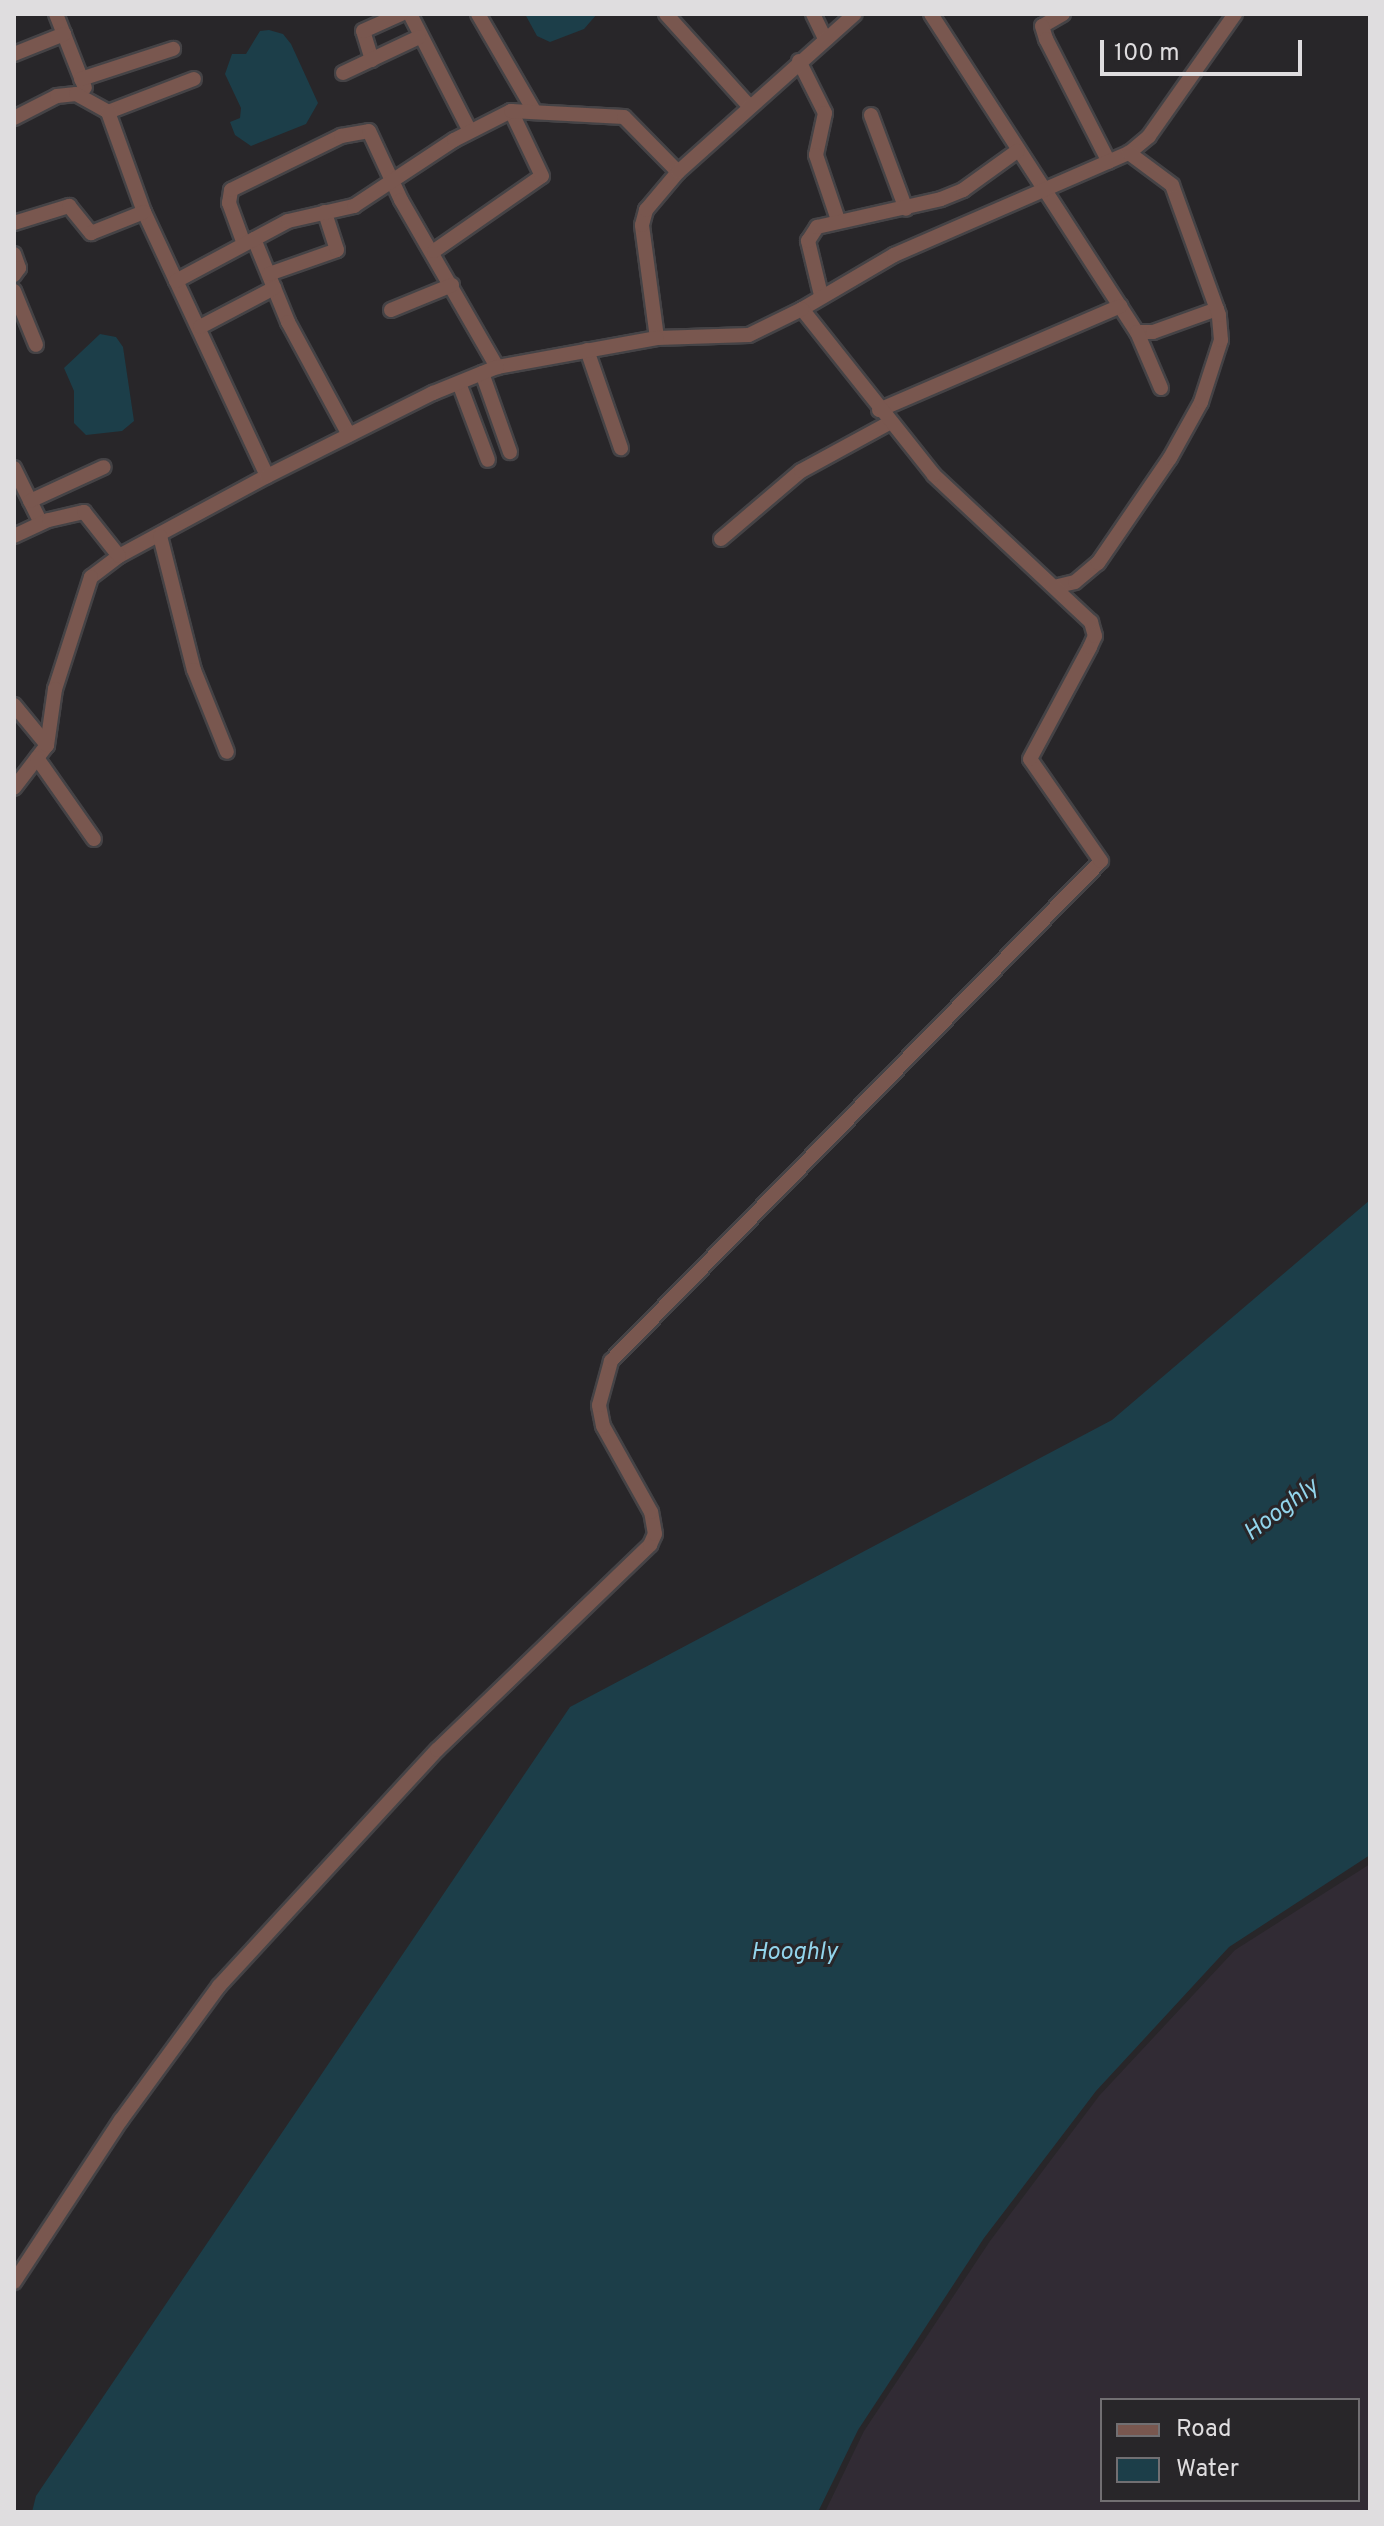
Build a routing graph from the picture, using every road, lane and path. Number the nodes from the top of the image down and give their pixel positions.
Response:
1 (56, 14) edge
2 (401, 14) edge
3 (410, 14) edge
4 (478, 14) edge
5 (666, 14) edge
6 (813, 14) edge
7 (855, 14) edge
8 (931, 14) edge
9 (1063, 14) edge
10 (1235, 14) edge
11 (64, 34) junction
12 (419, 37) junction
13 (824, 37) junction
14 (173, 49) dead end
15 (14, 54) edge
16 (372, 60) junction
17 (799, 61) junction
18 (343, 73) dead end
19 (81, 79) junction
20 (194, 79) dead end
21 (89, 97) junction
22 (749, 106) junction
23 (533, 109) junction
24 (511, 111) junction
25 (108, 112) junction
26 (871, 115) dead end
27 (14, 118) edge
28 (470, 131) junction
29 (1017, 151) junction
30 (1129, 153) junction
31 (1109, 162) junction
32 (678, 172) junction
33 (392, 182) junction
34 (1044, 192) junction
35 (906, 209) junction
36 (144, 212) junction
37 (325, 212) junction
38 (838, 220) junction
39 (14, 223) edge
40 (249, 242) junction
41 (434, 251) junction
42 (14, 254) edge
43 (14, 275) edge
44 (176, 281) junction
45 (271, 281) junction
46 (452, 285) junction
47 (821, 295) junction
48 (15, 299) edge
49 (1121, 306) junction
50 (802, 309) junction
51 (1217, 309) junction
52 (391, 310) dead end
53 (200, 327) junction
54 (1137, 332) junction
55 (657, 338) junction
56 (36, 345) dead end
57 (587, 350) junction
58 (497, 367) junction
59 (482, 373) junction
60 (459, 383) junction
61 (1161, 388) dead end
62 (879, 410) junction
63 (889, 423) junction
64 (349, 435) junction
65 (621, 448) dead end
66 (510, 452) dead end
67 (488, 460) dead end
68 (104, 467) dead end
69 (14, 468) edge
70 (267, 476) junction
71 (14, 492) edge
72 (36, 512) junction
73 (14, 536) edge
74 (160, 536) junction
75 (721, 539) dead end
76 (119, 556) junction
77 (1058, 586) junction
78 (14, 705) edge
79 (47, 745) junction
80 (227, 752) dead end
81 (37, 758) junction
82 (14, 788) edge
83 (94, 839) dead end
84 (14, 2282) edge

1 - 11 street
2 - 16 street
3 - 12 street
4 - 23 street
5 - 22 street
6 - 13 street
7 - 13 street
8 - 29 street
9 - 31 street
10 - 30 street
11 - 15 street
11 - 19 street
12 - 16 street
12 - 28 street
13 - 17 street
14 - 19 street
16 - 18 street
17 - 22 street
17 - 38 street
19 - 21 street
20 - 25 street
21 - 25 street
21 - 27 street
22 - 32 street
23 - 24 street
23 - 32 street
24 - 28 street
24 - 41 street
25 - 36 street
26 - 35 street
28 - 33 street
29 - 34 street
29 - 35 street
30 - 31 street
30 - 51 street
31 - 34 street
32 - 55 street
33 - 37 street
33 - 40 street
33 - 41 street
34 - 47 street
34 - 49 street
35 - 38 street
36 - 39 street
36 - 44 street
37 - 40 street
37 - 45 street
38 - 47 street
40 - 44 street
40 - 45 street
41 - 46 street
42 - 43 street
44 - 53 street
45 - 53 street
45 - 64 street
46 - 52 street
46 - 58 street
47 - 50 street
48 - 56 street
49 - 54 street
49 - 62 street
50 - 55 street
50 - 62 street
51 - 54 street
51 - 77 street
53 - 70 street
54 - 61 street
55 - 57 street
57 - 58 street
57 - 65 street
58 - 59 street
59 - 60 street
59 - 66 street
60 - 64 street
60 - 67 street
62 - 63 street
63 - 75 street
63 - 77 street
64 - 70 street
68 - 72 street
69 - 72 street
70 - 74 street
71 - 72 street
72 - 73 street
72 - 76 street
74 - 76 street
74 - 80 street
76 - 79 street
77 - 84 street
78 - 79 street
79 - 81 street
81 - 82 street
81 - 83 street

